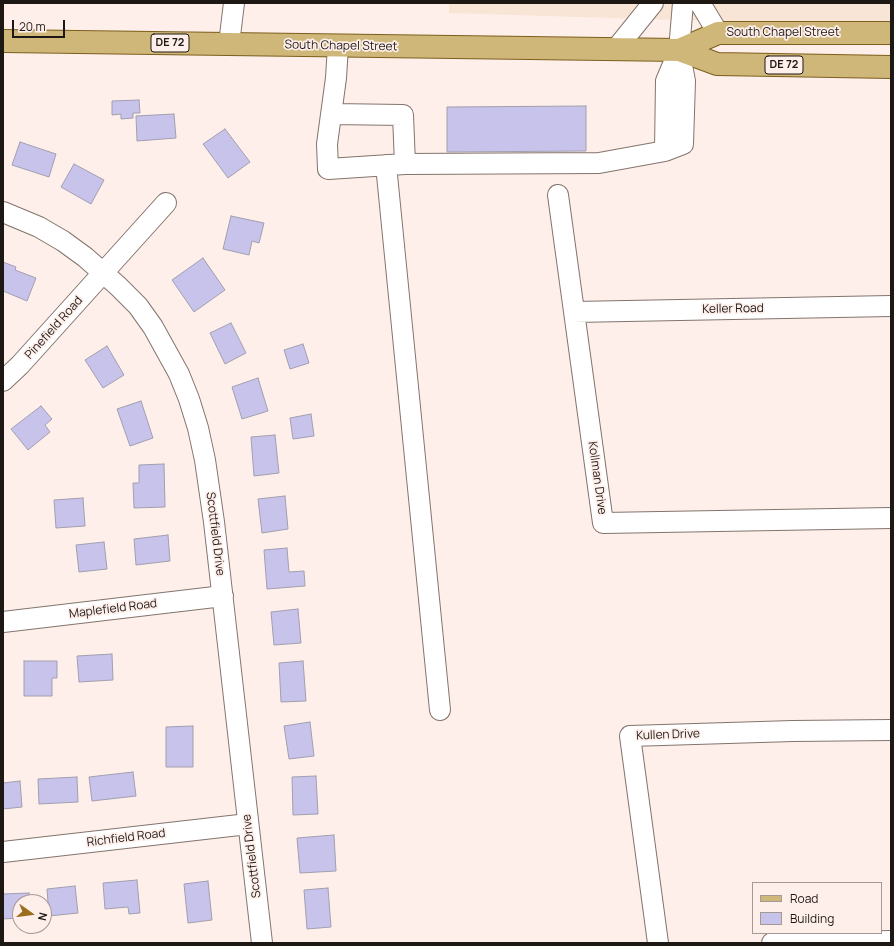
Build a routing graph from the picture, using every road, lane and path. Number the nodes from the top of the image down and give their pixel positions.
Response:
1 (234, 3) edge
2 (653, 3) edge
3 (683, 3) edge
4 (700, 3) edge
5 (718, 33) junction
6 (891, 33) edge
7 (3, 41) edge
8 (229, 44) junction
9 (338, 46) junction
10 (616, 49) junction
11 (679, 50) junction
12 (891, 67) edge
13 (332, 114) junction
14 (665, 151) junction
15 (396, 164) junction
16 (558, 195) dead end
17 (166, 203) dead end
18 (3, 212) edge
19 (104, 273) junction
20 (891, 306) edge
21 (574, 312) junction
22 (3, 381) edge
23 (891, 518) edge
24 (223, 596) junction
25 (3, 622) edge
26 (440, 710) dead end
27 (891, 730) edge
28 (248, 824) junction
29 (3, 852) edge
30 (891, 941) edge
31 (262, 943) edge
32 (658, 943) edge
33 (772, 943) edge

1 - 8 street
2 - 10 street
3 - 11 street
4 - 5 street
5 - 6 main road, South Chapel Street / DE 72
5 - 11 main road, South Chapel Street / DE 72
7 - 8 main road, South Chapel Street / DE 72
8 - 9 main road, South Chapel Street / DE 72
9 - 10 main road, South Chapel Street / DE 72
9 - 13 street
10 - 11 main road, South Chapel Street / DE 72
11 - 12 main road, South Chapel Street / DE 72
11 - 14 street
11 - 14 street
13 - 15 street
13 - 15 street
14 - 15 street
15 - 26 street
16 - 21 street, Kollman Drive
17 - 19 street, Pinefield Road
18 - 19 street, Scottfield Drive
19 - 22 street, Pinefield Road
19 - 24 street, Scottfield Drive
20 - 21 street, Keller Road
21 - 23 street, Kollman Drive
24 - 25 street, Maplefield Road
24 - 28 street, Scottfield Drive
27 - 32 street, Kullen Drive
28 - 29 street, Richfield Road
28 - 31 street, Scottfield Drive
30 - 33 street

